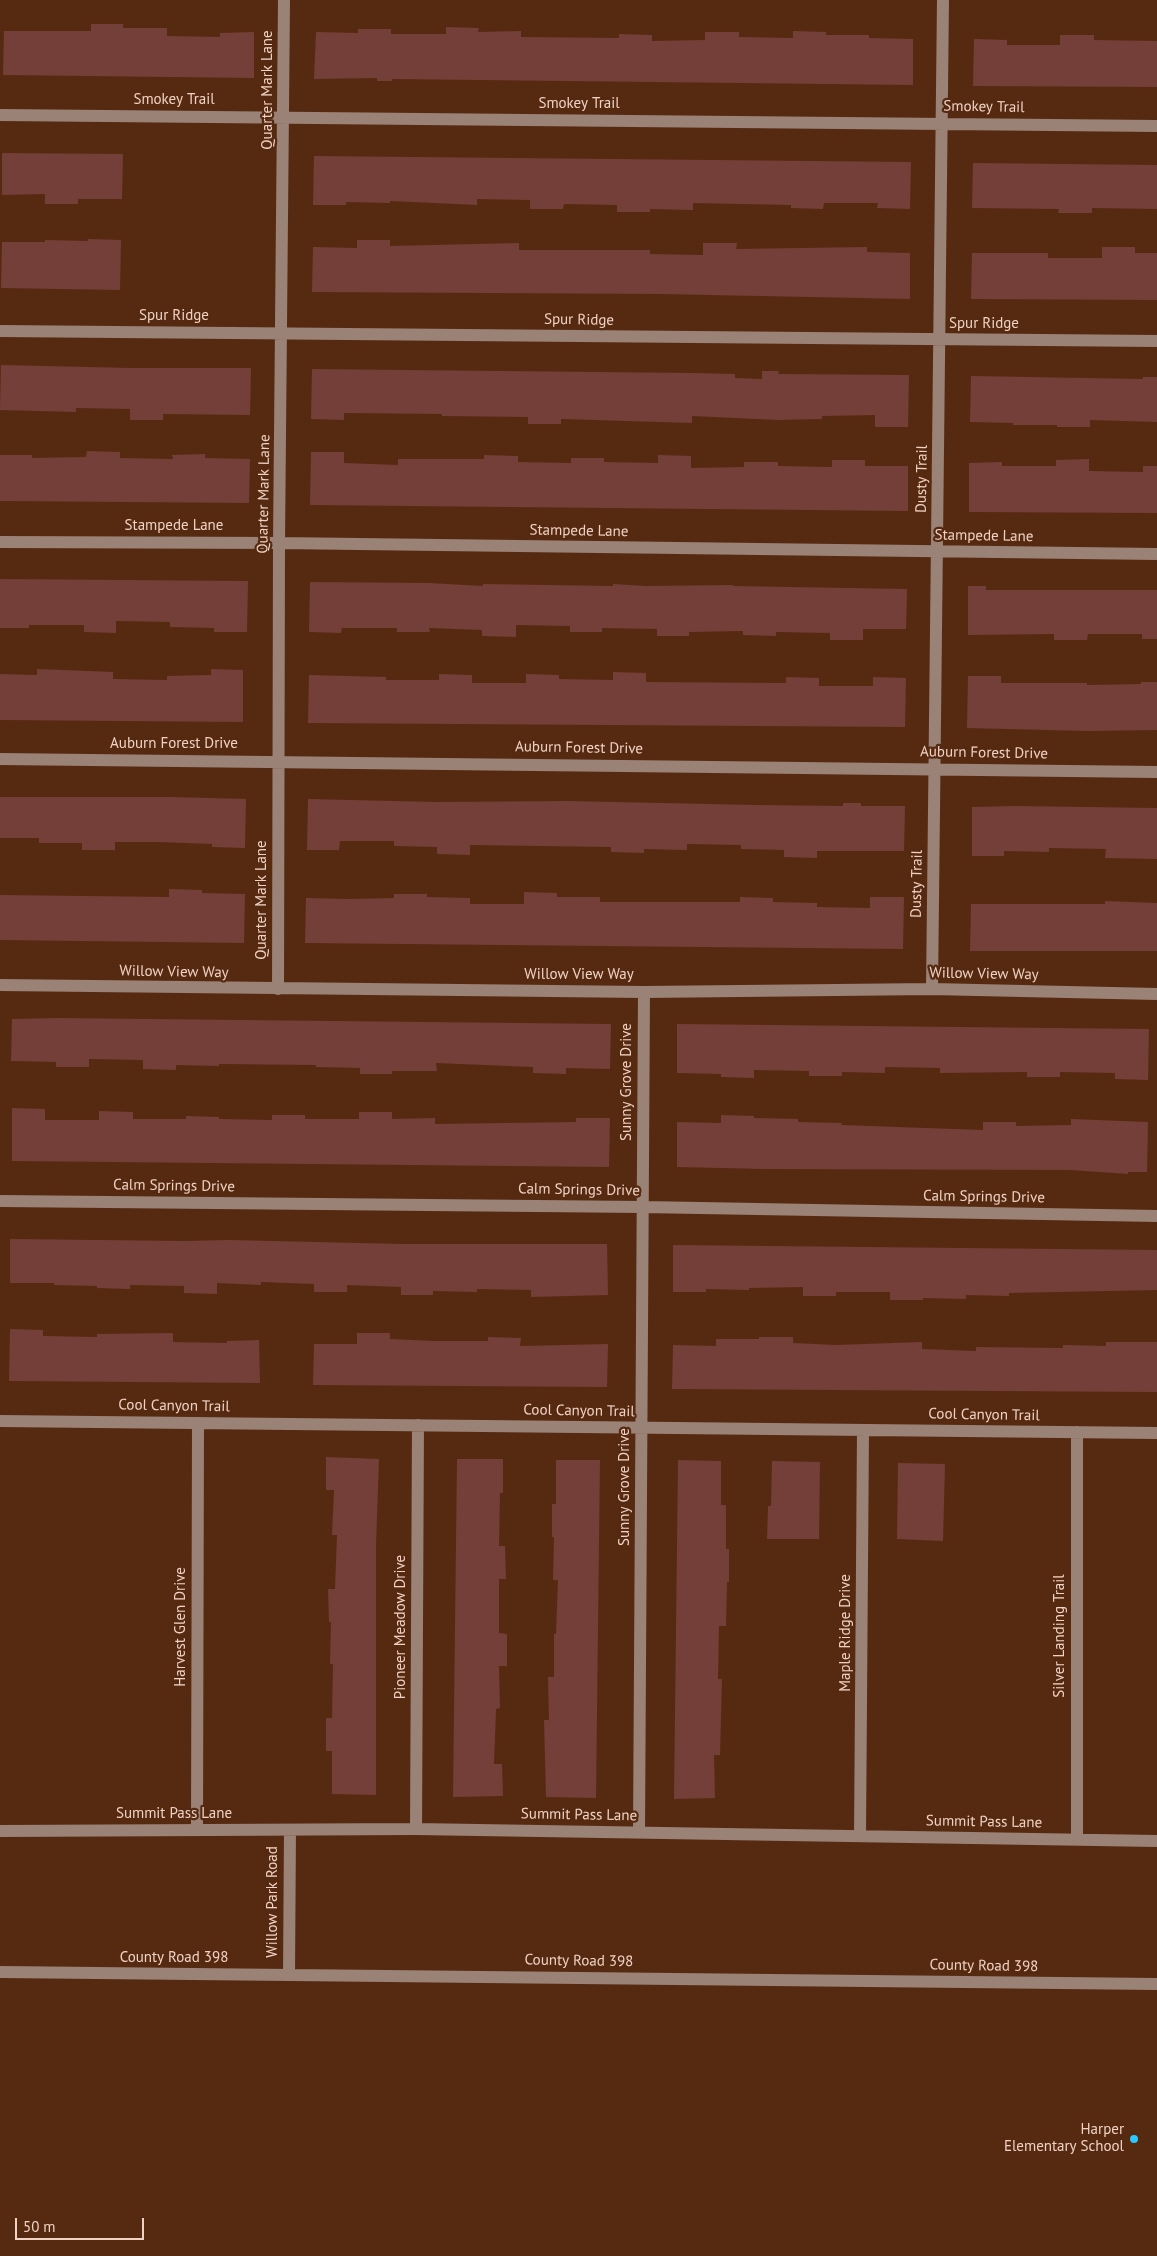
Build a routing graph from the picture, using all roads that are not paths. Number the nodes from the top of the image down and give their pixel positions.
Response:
1 (284, 0) edge
2 (944, 0) edge
3 (0, 115) edge
4 (284, 117) junction
5 (943, 123) junction
6 (1157, 126) edge
7 (0, 330) edge
8 (282, 333) junction
9 (940, 340) junction
10 (1157, 341) edge
11 (0, 542) edge
12 (279, 543) junction
13 (938, 552) junction
14 (1157, 554) edge
15 (0, 759) edge
16 (278, 761) junction
17 (935, 768) junction
18 (1157, 772) edge
19 (0, 985) edge
20 (278, 989) junction
21 (932, 989) junction
22 (644, 992) junction
23 (1157, 994) edge
24 (0, 1201) edge
25 (643, 1207) junction
26 (1157, 1216) edge
27 (0, 1421) edge
28 (198, 1423) junction
29 (418, 1425) junction
30 (641, 1428) junction
31 (864, 1430) junction
32 (1077, 1432) junction
33 (1157, 1433) edge
34 (416, 1829) junction
35 (197, 1830) junction
36 (290, 1830) junction
37 (0, 1831) edge
38 (639, 1832) junction
39 (860, 1836) junction
40 (1077, 1839) junction
41 (1157, 1841) edge
42 (0, 1972) edge
43 (289, 1975) junction
44 (1157, 1984) edge

1 - 4 street, Quarter Mark Lane
2 - 5 street, Dusty Trail
3 - 4 street, Smokey Trail
4 - 5 street, Smokey Trail
4 - 8 street, Quarter Mark Lane
5 - 6 street, Smokey Trail
5 - 9 street, Dusty Trail
7 - 8 street, Spur Ridge
8 - 9 street, Spur Ridge
8 - 12 street, Quarter Mark Lane
9 - 10 street, Spur Ridge
9 - 13 street, Dusty Trail
11 - 12 street, Stampede Lane
12 - 13 street, Stampede Lane
12 - 16 street, Quarter Mark Lane
13 - 14 street, Stampede Lane
13 - 17 street, Dusty Trail
15 - 16 street, Auburn Forest Drive
16 - 17 street, Auburn Forest Drive
16 - 20 street, Quarter Mark Lane
17 - 18 street, Auburn Forest Drive
17 - 21 street, Dusty Trail
19 - 20 street, Willow View Way
20 - 22 street, Willow View Way
21 - 22 street, Willow View Way
21 - 23 street, Willow View Way
22 - 25 street, Sunny Grove Drive
24 - 25 street, Calm Springs Drive
25 - 26 street, Calm Springs Drive
25 - 30 street, Sunny Grove Drive
27 - 28 street, Cool Canyon Trail
28 - 29 street, Cool Canyon Trail
28 - 35 street, Harvest Glen Drive
29 - 30 street, Cool Canyon Trail
29 - 34 street, Pioneer Meadow Drive
30 - 31 street, Cool Canyon Trail
30 - 38 street, Sunny Grove Drive
31 - 32 street, Cool Canyon Trail
31 - 39 street, Maple Ridge Drive
32 - 33 street, Cool Canyon Trail
32 - 40 street, Silver Landing Trail
34 - 36 street, Summit Pass Lane
34 - 38 street, Summit Pass Lane
35 - 36 street, Summit Pass Lane
35 - 37 street, Summit Pass Lane
36 - 43 street, Willow Park Road
38 - 39 street, Summit Pass Lane
39 - 40 street, Summit Pass Lane
40 - 41 street, Summit Pass Lane
42 - 43 street, County Road 398
43 - 44 street, County Road 398

